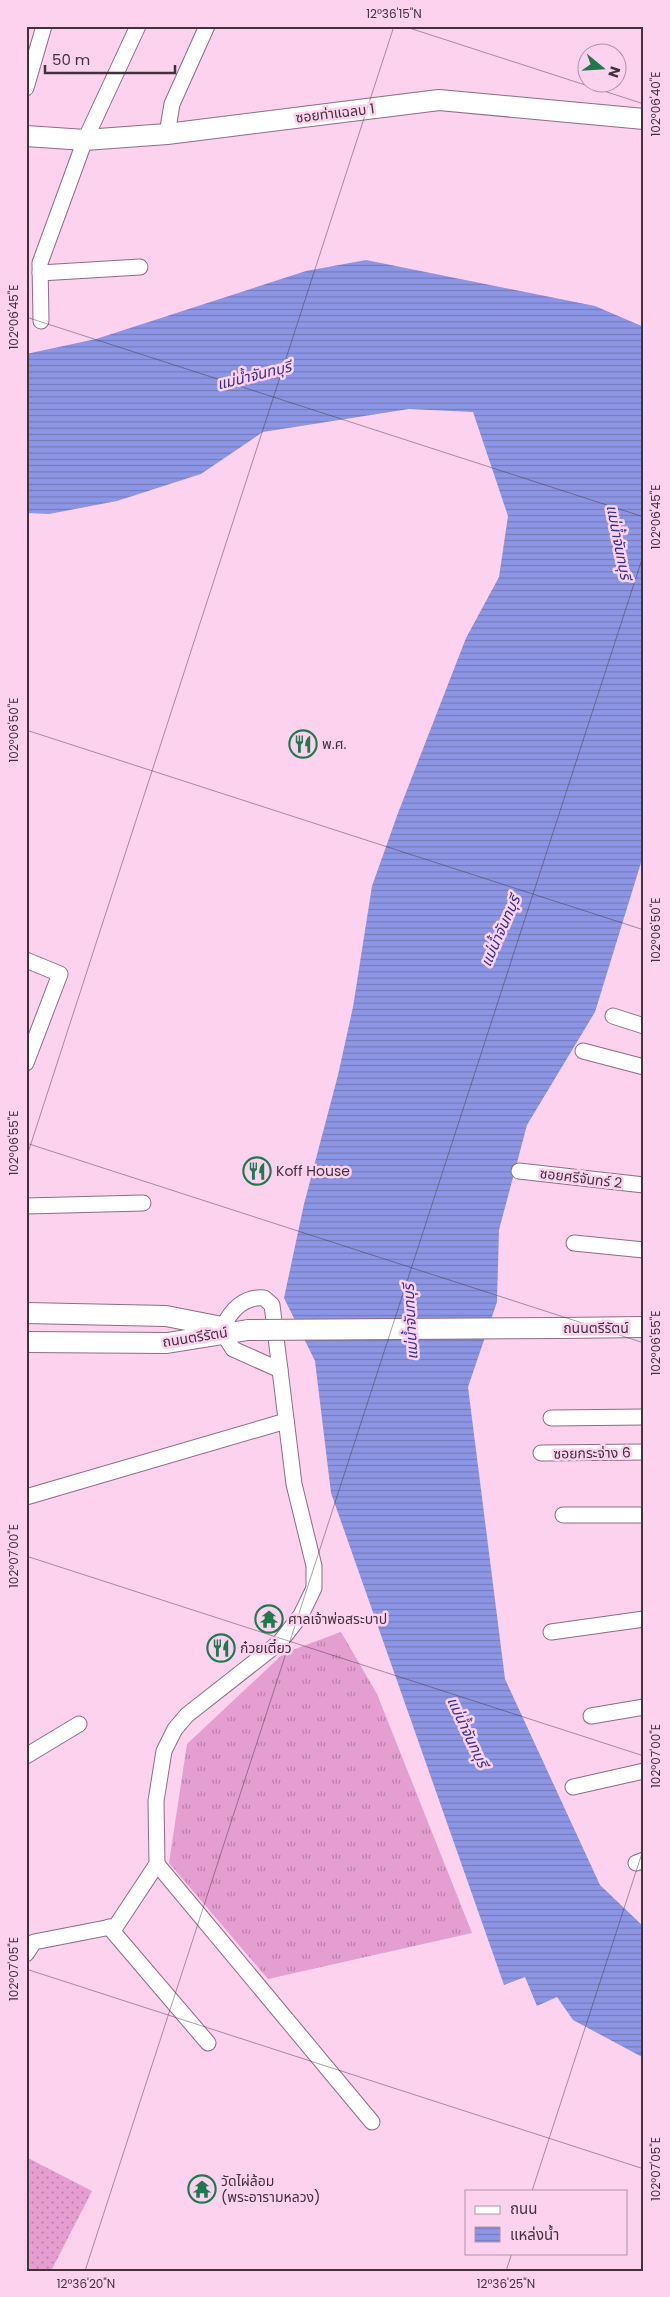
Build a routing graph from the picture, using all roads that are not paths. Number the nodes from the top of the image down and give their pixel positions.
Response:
1 (44, 26) edge
2 (138, 26) edge
3 (207, 26) edge
4 (26, 88) edge
5 (644, 119) edge
6 (167, 134) junction
7 (26, 136) edge
8 (85, 140) junction
9 (140, 267) dead end
10 (40, 273) junction
11 (41, 321) dead end
12 (26, 960) edge
13 (613, 1016) dead end
14 (644, 1026) edge
15 (583, 1051) dead end
16 (26, 1063) edge
17 (644, 1067) edge
18 (519, 1171) dead end
19 (644, 1185) edge
20 (142, 1203) dead end
21 (26, 1206) edge
22 (574, 1243) dead end
23 (644, 1250) edge
24 (26, 1313) edge
25 (644, 1328) edge
26 (233, 1330) junction
27 (26, 1342) edge
28 (280, 1370) junction
29 (644, 1417) edge
30 (551, 1418) dead end
31 (286, 1421) junction
32 (644, 1452) edge
33 (541, 1453) dead end
34 (26, 1497) edge
35 (563, 1514) dead end
36 (644, 1514) edge
37 (644, 1619) edge
38 (551, 1632) dead end
39 (644, 1706) edge
40 (591, 1716) dead end
41 (79, 1724) dead end
42 (27, 1754) edge
43 (644, 1771) edge
44 (573, 1787) dead end
45 (157, 1864) junction
46 (109, 1927) junction
47 (29, 1944) edge
48 (208, 2043) dead end
49 (372, 2122) dead end

1 - 4 street
2 - 8 street
3 - 6 street
5 - 6 main road, ซอยท่าแฉลบ 1
6 - 8 main road, ซอยท่าแฉลบ 1
7 - 8 main road, ซอยท่าแฉลบ 1
8 - 10 street
9 - 10 street
10 - 11 street
12 - 16 street
13 - 14 street
15 - 17 street
18 - 19 street, ซอยศรีจันทร์ 2
20 - 21 street
22 - 23 street
24 - 26 main road, ถนนตรีรัตน์
25 - 26 main road, ถนนตรีรัตน์, bridge
26 - 27 main road, ถนนตรีรัตน์
26 - 28 street
26 - 28 street
28 - 31 street
29 - 30 street
31 - 34 street
31 - 45 street
32 - 33 street, ซอยกระจ่าง 6
35 - 36 street
37 - 38 street
39 - 40 street
41 - 42 street
43 - 44 street
45 - 46 street
45 - 49 street
46 - 47 street
46 - 48 street

